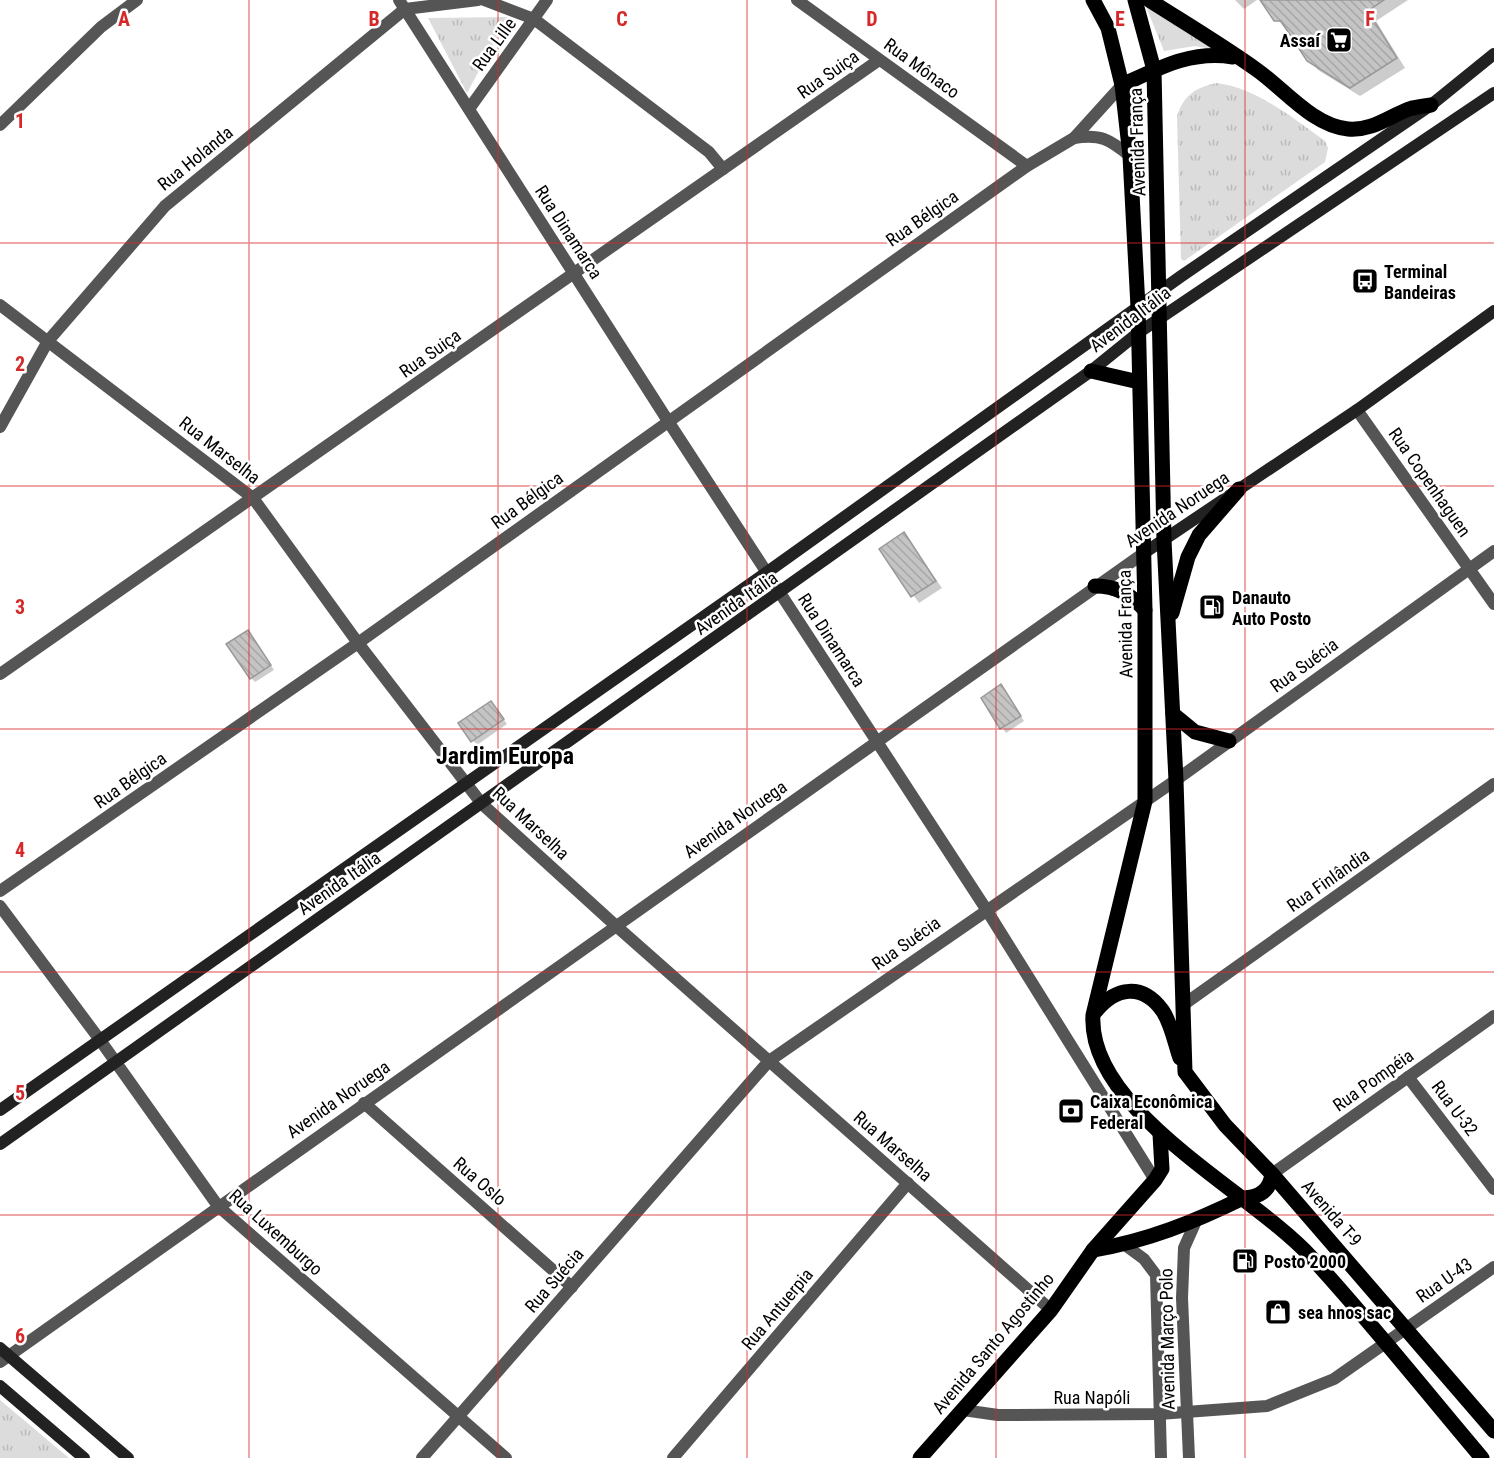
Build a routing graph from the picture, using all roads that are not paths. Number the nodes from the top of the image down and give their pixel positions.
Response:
1 (137, 0) edge
2 (478, 0) edge
3 (484, 0) edge
4 (547, 0) edge
5 (797, 0) edge
6 (1093, 0) edge
7 (1135, 0) edge
8 (1149, 0) edge
9 (402, 5) edge
10 (534, 19) junction
11 (1494, 54) edge
12 (1238, 58) junction
13 (879, 60) junction
14 (1154, 70) junction
15 (1122, 85) junction
16 (1494, 93) edge
17 (1431, 105) junction
18 (469, 109) junction
19 (0, 125) edge
20 (1074, 138) junction
21 (1130, 156) junction
22 (1026, 166) junction
23 (723, 169) junction
24 (574, 274) junction
25 (1161, 291) junction
26 (0, 305) edge
27 (1138, 307) junction
28 (1494, 311) edge
29 (1161, 318) junction
30 (1138, 333) junction
31 (48, 341) junction
32 (1091, 372) junction
33 (1139, 382) junction
34 (1357, 410) junction
35 (668, 421) junction
36 (0, 427) edge
37 (1239, 489) junction
38 (253, 498) junction
39 (1164, 540) junction
40 (1494, 551) edge
41 (1144, 553) junction
42 (1469, 569) junction
43 (766, 573) junction
44 (1095, 586) junction
45 (780, 594) junction
46 (1494, 604) edge
47 (1145, 610) junction
48 (1168, 624) junction
49 (358, 643) junction
50 (0, 674) edge
51 (1173, 714) junction
52 (876, 741) junction
53 (1229, 741) junction
54 (1176, 780) junction
55 (466, 783) junction
56 (1494, 784) edge
57 (1146, 801) junction
58 (482, 804) junction
59 (0, 891) edge
60 (0, 906) edge
61 (986, 909) junction
62 (615, 925) junction
63 (1183, 1005) junction
64 (1093, 1015) junction
65 (1493, 1018) edge
66 (100, 1040) junction
67 (769, 1061) junction
68 (116, 1062) junction
69 (1185, 1072) junction
70 (1408, 1077) junction
71 (364, 1103) junction
72 (3, 1105) edge
73 (1160, 1134) junction
74 (0, 1144) edge
75 (1272, 1174) junction
76 (1155, 1180) junction
77 (908, 1183) junction
78 (1494, 1189) edge
79 (1243, 1198) junction
80 (218, 1206) junction
81 (1196, 1221) junction
82 (1125, 1245) junction
83 (1093, 1250) junction
84 (1494, 1267) edge
85 (572, 1287) junction
86 (1051, 1310) junction
87 (1407, 1327) junction
88 (1385, 1344) junction
89 (3, 1355) edge
90 (0, 1386) edge
91 (963, 1410) junction
92 (1187, 1412) junction
93 (1159, 1414) junction
94 (459, 1416) junction
95 (1494, 1431) edge
96 (84, 1458) edge
97 (128, 1458) edge
98 (422, 1458) edge
99 (506, 1458) edge
100 (673, 1458) edge
101 (920, 1458) edge
102 (1161, 1458) edge
103 (1189, 1458) edge
104 (1482, 1458) edge

1 - 19 street
2 - 9 street
3 - 10 street
4 - 10 street, Rua Lille
5 - 13 street, Rua Mônaco
6 - 15 main road, Avenida França
7 - 14 main road, Avenida França
8 - 12 main road
9 - 18 street, Rua Dinamarca
9 - 31 street, Rua Holanda
10 - 18 street, Rua Lille
10 - 23 street
11 - 17 main road, Avenida Itália
12 - 14 main road
12 - 17 main road
13 - 22 street, Rua Mônaco
13 - 23 street, Rua Suiça
14 - 15 main road
14 - 25 main road, Avenida França
15 - 20 street, Rua Bélgica
15 - 21 main road, Avenida França
16 - 29 main road, Avenida Itália
17 - 25 main road, Avenida Itália
18 - 24 street, Rua Dinamarca
20 - 21 street
20 - 22 street, Rua Bélgica
21 - 27 main road, Avenida França
22 - 35 street, Rua Bélgica
23 - 24 street, Rua Suiça
24 - 35 street, Rua Dinamarca
24 - 38 street, Rua Suiça
25 - 27 main road, Avenida Itália
25 - 29 main road, Avenida França
26 - 31 street, Rua Marselha
27 - 30 main road, Avenida França
27 - 43 main road, Avenida Itália
28 - 34 main road, Avenida Noruega
29 - 30 main road, Avenida Itália
29 - 39 main road, Avenida França
30 - 32 main road, Avenida Itália
30 - 33 main road, Avenida França
31 - 36 street, Rua Holanda
31 - 38 street, Rua Marselha
32 - 33 main road
32 - 45 main road, Avenida Itália
33 - 41 main road, Avenida França
34 - 37 main road, Avenida Noruega
34 - 42 street, Rua Copenhaguen
35 - 43 street, Rua Dinamarca
35 - 49 street, Rua Bélgica
37 - 39 main road, Avenida Noruega
37 - 48 main road
38 - 49 street, Rua Marselha
38 - 50 street, Rua Suiça
39 - 41 main road, Avenida Noruega
39 - 48 main road, Avenida França
40 - 42 street, Rua Suécia
41 - 44 street, Avenida Noruega
41 - 47 main road, Avenida França
42 - 46 street, Rua Copenhaguen
42 - 53 street, Rua Suécia
43 - 45 street, Rua Dinamarca
43 - 55 main road, Avenida Itália
44 - 47 main road
44 - 52 street, Avenida Noruega
45 - 52 street, Rua Dinamarca
45 - 58 main road, Avenida Itália
47 - 57 main road, Avenida França
48 - 51 main road, Avenida França
49 - 55 street, Rua Marselha
49 - 59 street, Rua Bélgica
51 - 53 main road
51 - 54 main road, Avenida França
52 - 61 street, Rua Dinamarca
52 - 62 street, Avenida Noruega
53 - 54 street, Rua Suécia
54 - 57 street, Rua Suécia
54 - 63 main road, Avenida França
55 - 58 street, Rua Marselha
55 - 66 main road, Avenida Itália
56 - 63 street, Rua Finlândia
57 - 61 street, Rua Suécia
57 - 64 main road, Avenida França
58 - 62 street, Rua Marselha
58 - 68 main road, Avenida Itália
60 - 66 street, Rua Luxemburgo
61 - 67 street, Rua Suécia
61 - 76 street, Rua Dinamarca
62 - 67 street, Rua Marselha
62 - 71 street, Avenida Noruega
63 - 69 main road
64 - 69 main road, Avenida T-9
64 - 73 main road, Avenida França
65 - 70 street, Rua Pompéia
66 - 68 street, Rua Luxemburgo
66 - 72 main road, Avenida Itália
67 - 77 street, Rua Marselha
67 - 85 street, Rua Suécia
68 - 74 main road, Avenida Itália
68 - 80 street, Rua Luxemburgo
69 - 75 main road, Avenida T-9
70 - 75 street, Rua Pompéia
70 - 78 street, Rua U-32
71 - 80 street, Avenida Noruega
71 - 85 street, Rua Oslo
73 - 76 main road, Avenida Santo Agostinho
73 - 79 main road
75 - 79 main road
75 - 87 main road, Avenida T-9
76 - 83 main road, Avenida Santo Agostinho
77 - 86 street, Rua Marselha
77 - 100 street, Rua Antuerpia
79 - 81 main road
79 - 88 main road
80 - 89 street, Avenida Noruega
80 - 94 street, Rua Luxemburgo
81 - 82 main road
81 - 92 street, Avenida Março Polo
82 - 83 main road
82 - 93 street, Avenida Março Polo
83 - 86 main road, Avenida Santo Agostinho
84 - 87 street, Rua U-43
85 - 94 street, Rua Suécia
86 - 91 main road, Avenida Santo Agostinho
87 - 88 street, Rua U-43
87 - 95 main road, Avenida T-9
88 - 92 street, Rua Napóli
88 - 104 main road
89 - 97 main road
90 - 96 main road
91 - 93 street, Rua Napóli
91 - 101 main road, Avenida Santo Agostinho
92 - 93 street, Rua Napóli
92 - 103 street, Avenida Março Polo
93 - 102 street, Avenida Março Polo
94 - 98 street, Rua Suécia
94 - 99 street, Rua Luxemburgo

